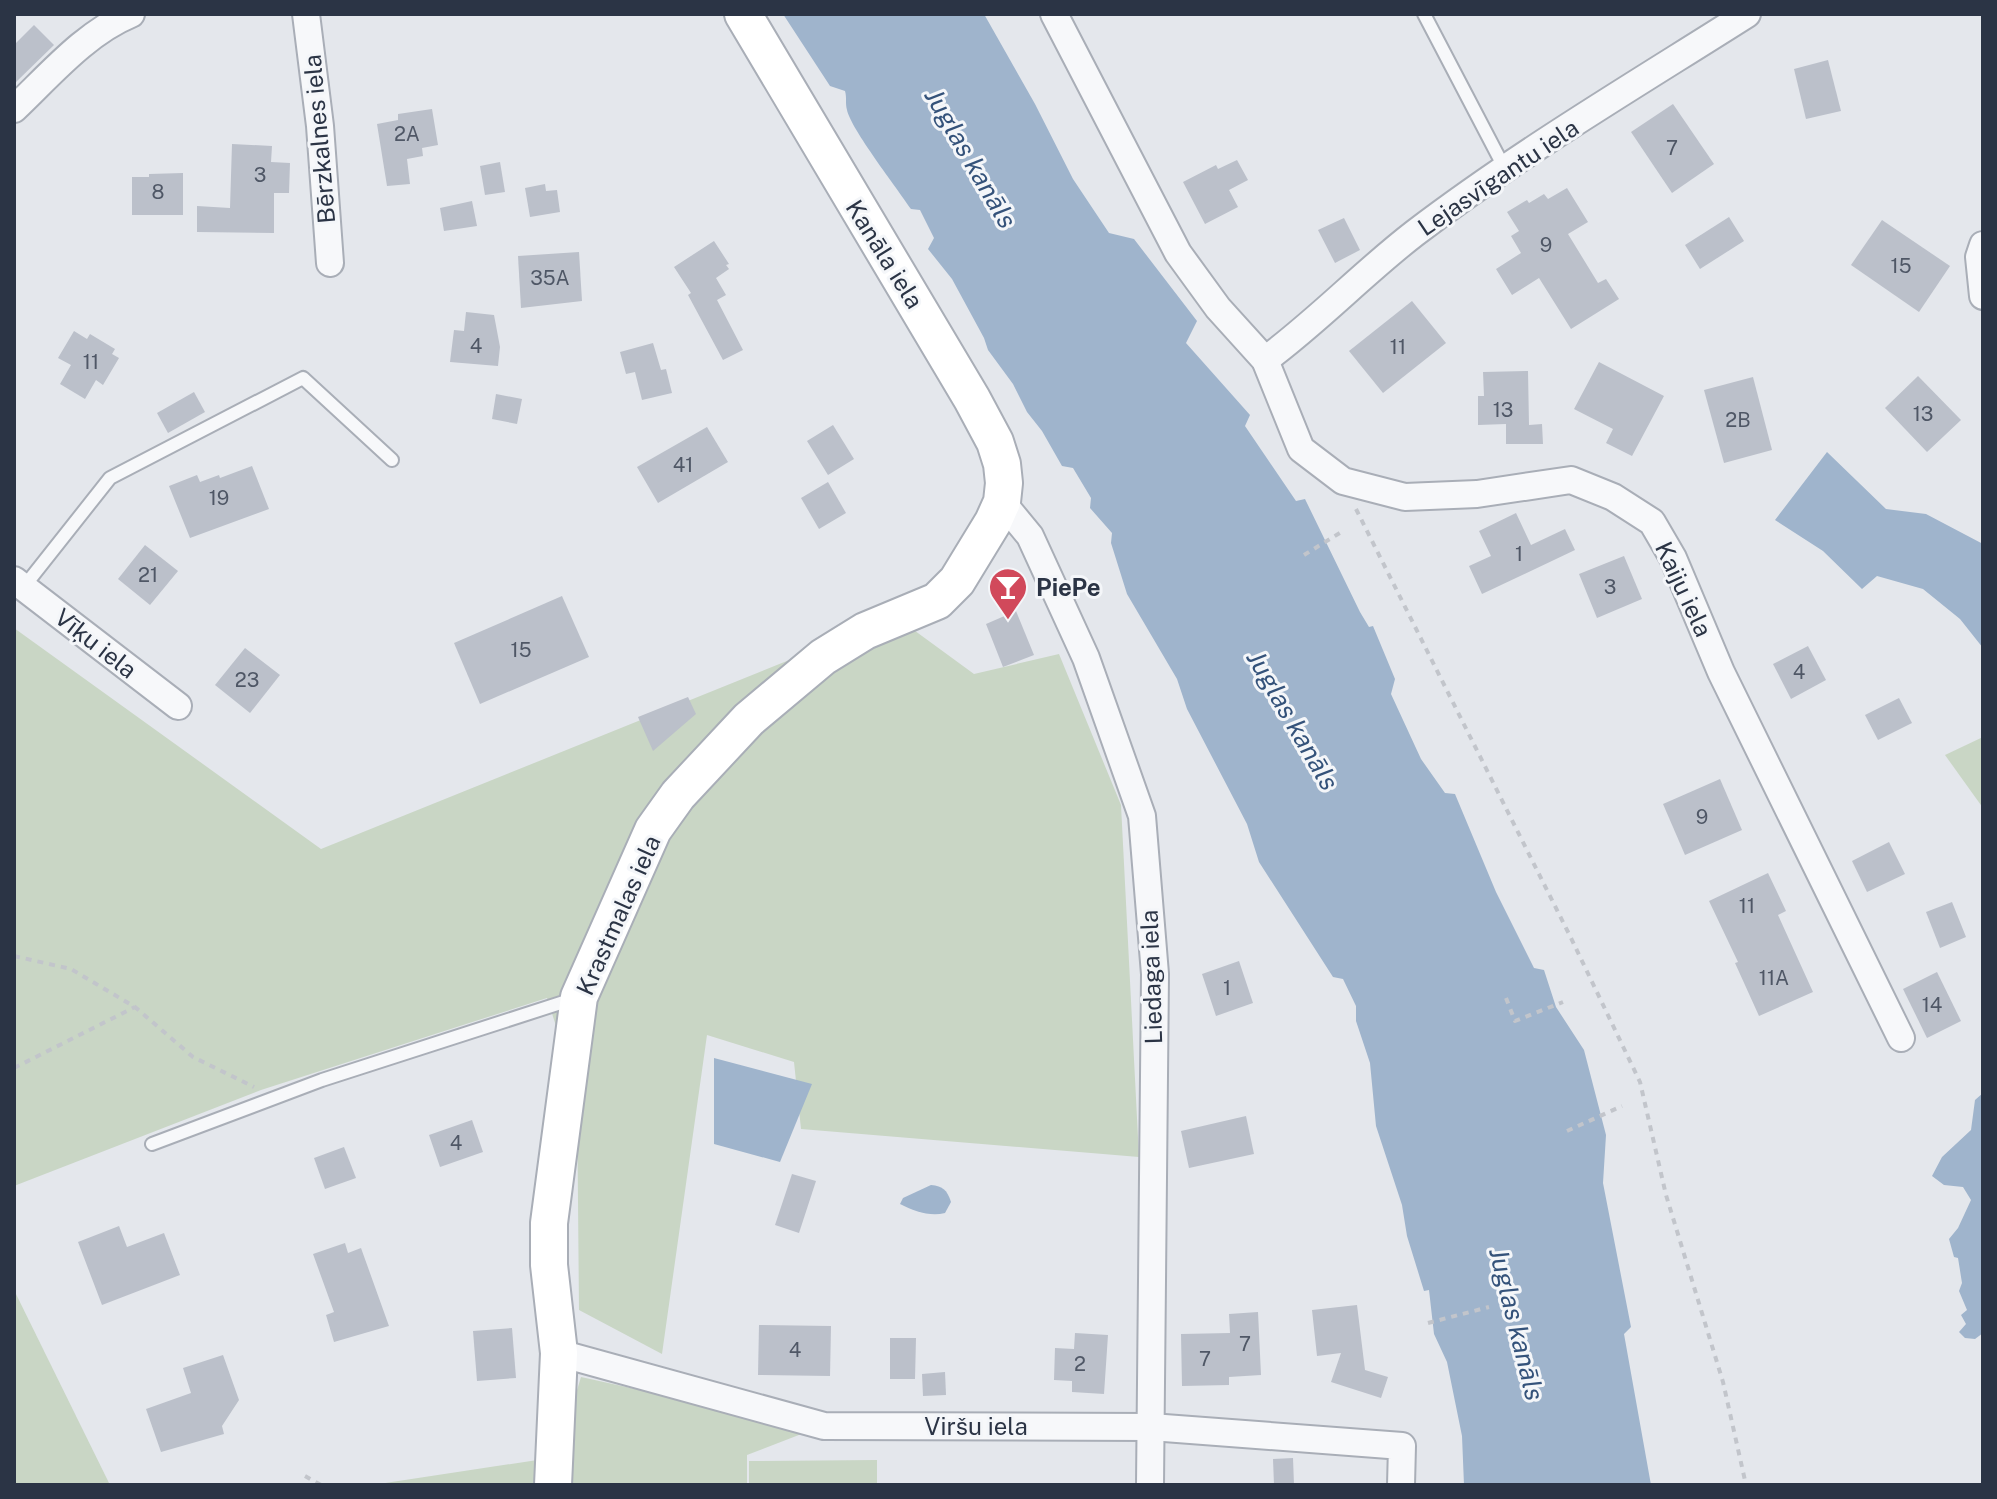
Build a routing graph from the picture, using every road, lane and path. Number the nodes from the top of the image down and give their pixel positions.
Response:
1 (131, 14) edge
2 (306, 14) edge
3 (743, 14) edge
4 (1054, 14) edge
5 (1424, 14) edge
6 (1747, 14) edge
7 (14, 109) edge
8 (1505, 169) junction
9 (1983, 245) edge
10 (330, 263) dead end
11 (1983, 296) edge
12 (1265, 360) junction
13 (392, 460) dead end
14 (1343, 481) junction
15 (1002, 502) junction
16 (1343, 531) dead end
17 (1304, 555) dead end
18 (19, 584) edge
19 (178, 706) dead end
20 (14, 956) edge
21 (579, 997) junction
22 (1506, 998) dead end
23 (1563, 1002) dead end
24 (135, 1007) junction
25 (1901, 1038) dead end
26 (14, 1068) edge
27 (261, 1090) dead end
28 (1622, 1106) dead end
29 (1567, 1131) dead end
30 (152, 1144) dead end
31 (1489, 1307) dead end
32 (1428, 1323) dead end
33 (559, 1353) junction
34 (1151, 1427) junction
35 (305, 1476) dead end
36 (321, 1485) edge
37 (553, 1485) edge
38 (1150, 1485) edge
39 (1401, 1485) edge
40 (1746, 1485) edge

1 - 7 street
2 - 10 street, Bērzkalnes iela
3 - 15 street, Kanāla iela
4 - 12 street
5 - 8 lane
6 - 8 street, Lejasvīgantu iela
8 - 12 street, Lejasvīgantu iela
9 - 11 street
12 - 14 street, Kaiju iela
13 - 18 lane
14 - 25 street, Kaiju iela
14 - 40 path
15 - 21 street, Krastmalas iela
15 - 34 street, Liedaga iela
16 - 17 path
18 - 19 street, Vīķu iela
20 - 24 path
21 - 30 lane
21 - 33 street, Krastmalas iela
22 - 23 path
24 - 26 path
24 - 27 path
28 - 29 path
31 - 32 path
33 - 34 street, Viršu iela
33 - 37 street, Krastmalas iela
34 - 38 street, Liedaga iela
34 - 39 street, Viršu iela
35 - 36 path

